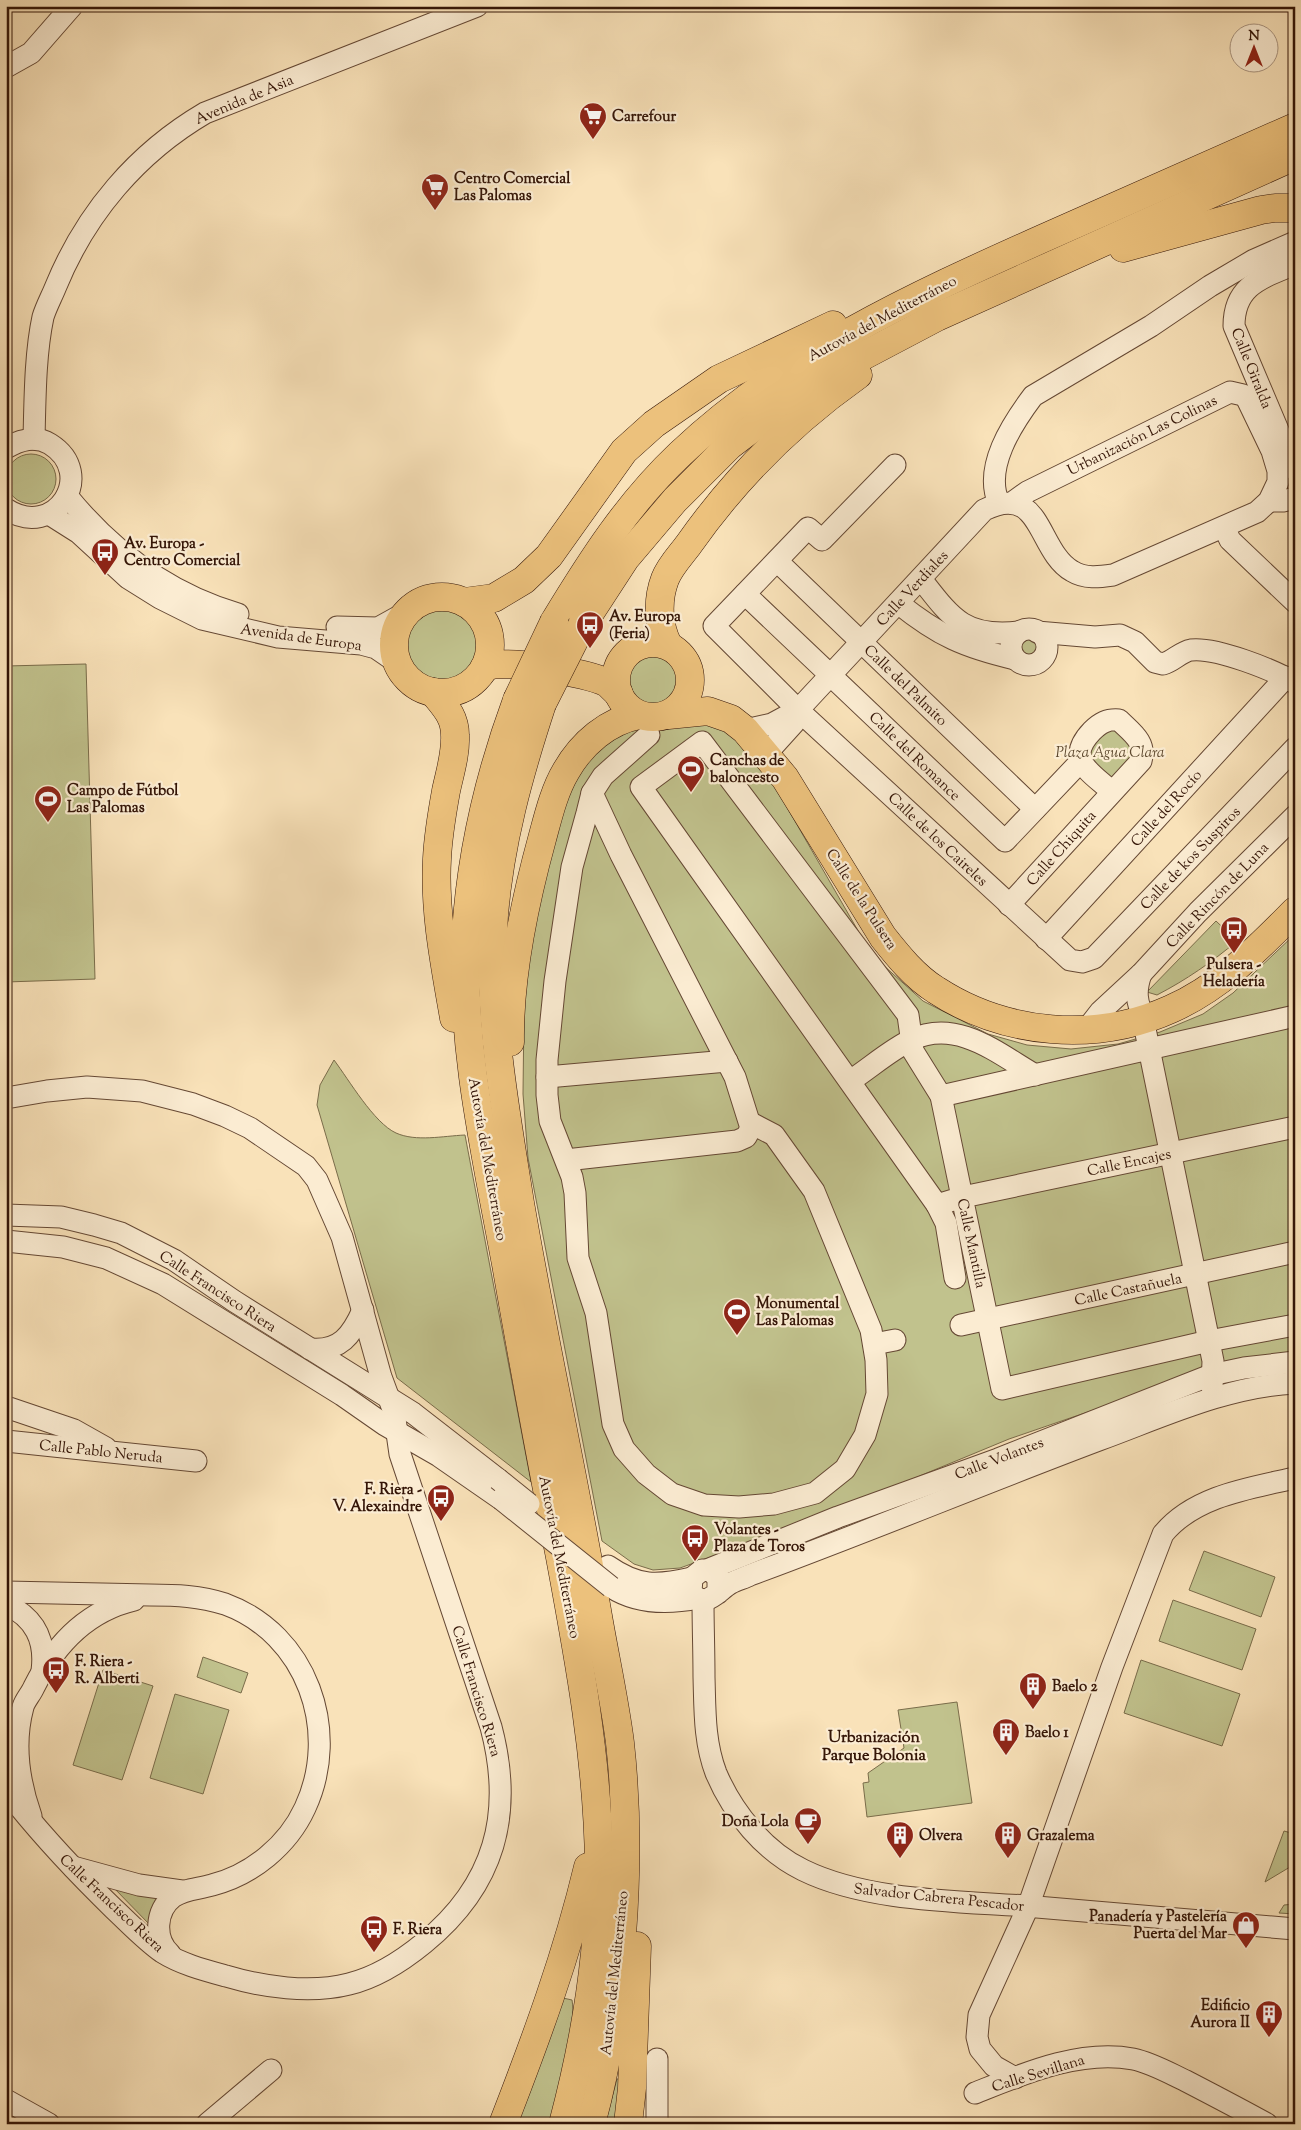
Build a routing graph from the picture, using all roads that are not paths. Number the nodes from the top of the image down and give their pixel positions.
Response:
1 (72, 6) edge
2 (477, 6) edge
3 (6, 67) edge
4 (1295, 127) edge
5 (1295, 156) edge
6 (1295, 208) edge
7 (1295, 242) edge
8 (1295, 264) edge
9 (1051, 265) junction
10 (926, 291) junction
11 (937, 317) junction
12 (16, 442) edge
13 (895, 465) dead end
14 (1295, 470) edge
15 (67, 496) junction
16 (1295, 498) edge
17 (1269, 501) junction
18 (1006, 503) junction
19 (49, 514) junction
20 (9, 515) edge
21 (1224, 527) junction
22 (777, 561) junction
23 (921, 579) junction
24 (745, 594) junction
25 (464, 602) junction
26 (1295, 602) edge
27 (898, 603) junction
28 (405, 613) junction
29 (1028, 632) junction
30 (1095, 637) junction
31 (490, 640) junction
32 (861, 642) junction
33 (668, 645) junction
34 (624, 657) junction
35 (1015, 658) junction
36 (1042, 658) junction
37 (688, 666) junction
38 (485, 667) junction
39 (399, 668) junction
40 (830, 675) junction
41 (1290, 680) edge
42 (432, 692) junction
43 (619, 694) junction
44 (529, 702) junction
45 (798, 710) junction
46 (668, 715) junction
47 (738, 724) junction
48 (644, 725) junction
49 (1295, 748) edge
50 (766, 754) junction
51 (1081, 761) junction
52 (1112, 792) junction
53 (592, 793) junction
54 (1035, 810) junction
55 (1295, 816) edge
56 (1009, 905) junction
57 (1295, 911) edge
58 (1046, 938) junction
59 (1082, 962) joint
60 (1141, 974) junction
61 (480, 992) junction
62 (1295, 1016) edge
63 (1144, 1019) junction
64 (1086, 1030) junction
65 (911, 1040) junction
66 (1149, 1049) junction
67 (727, 1061) junction
68 (1035, 1075) junction
69 (547, 1077) junction
70 (850, 1081) junction
71 (475, 1093) junction
72 (941, 1096) junction
73 (6, 1098) edge
74 (751, 1123) junction
75 (1295, 1127) edge
76 (510, 1136) junction
77 (1170, 1154) junction
78 (566, 1160) junction
79 (963, 1197) junction
80 (938, 1205) junction
81 (6, 1215) edge
82 (6, 1241) edge
83 (1295, 1252) edge
84 (1195, 1274) junction
85 (955, 1278) dead end
86 (363, 1310) junction
87 (988, 1320) junction
88 (961, 1325) dead end
89 (1295, 1325) edge
90 (895, 1340) dead end
91 (1209, 1341) junction
92 (874, 1344) junction
93 (310, 1349) junction
94 (1295, 1362) edge
95 (1211, 1375) junction
96 (1295, 1383) edge
97 (390, 1400) junction
98 (1213, 1400) junction
99 (6, 1407) edge
100 (413, 1413) junction
101 (398, 1431) junction
102 (6, 1441) edge
103 (112, 1452) junction
104 (471, 1458) junction
105 (1026, 1458) junction
106 (196, 1460) dead end
107 (1295, 1478) edge
108 (499, 1489) junction
109 (699, 1574) junction
110 (6, 1592) edge
111 (169, 1595) junction
112 (706, 1597) junction
113 (6, 1604) edge
114 (42, 1671) junction
115 (15, 1710) edge
116 (6, 1795) edge
117 (623, 1808) junction
118 (598, 1823) junction
119 (35, 1827) junction
120 (70, 1866) junction
121 (182, 1892) junction
122 (1028, 1907) junction
123 (1295, 1929) edge
124 (178, 1959) junction
125 (657, 2059) dead end
126 (271, 2070) dead end
127 (1015, 2078) junction
128 (974, 2093) dead end
129 (6, 2100) edge
130 (49, 2124) edge
131 (206, 2124) edge
132 (503, 2124) edge
133 (564, 2124) edge
134 (591, 2124) edge
135 (628, 2124) edge
136 (657, 2124) edge
137 (1267, 2124) edge

1 - 3 street
2 - 12 street, Avenida de Asia
4 - 10 main road, Autovía del Mediterráneo
5 - 9 main road, Autovía del Mediterráneo
6 - 9 main road
7 - 18 street
8 - 14 street, Calle Giralda
9 - 11 main road, Autovía del Mediterráneo
10 - 25 main road
10 - 44 main road, Autovía del Mediterráneo, bridge
11 - 33 main road
11 - 44 main road, Autovía del Mediterráneo, bridge
12 - 15 street
13 - 22 street
15 - 19 street
15 - 28 street, Avenida de Europa
16 - 17 street
17 - 18 street, Urbanización Las Colinas
17 - 21 street
18 - 21 street
18 - 23 street, Calle Verdiales
19 - 20 street
19 - 39 street, Avenida de Europa
21 - 26 street
22 - 24 street
22 - 32 street, Calle del Palmito
23 - 27 street, Calle Verdiales
23 - 29 street
24 - 40 street, Calle del Romance
24 - 45 street, Calle de los Caireles
25 - 28 main road
25 - 31 main road
27 - 32 street, Calle Verdiales
27 - 35 street
28 - 39 main road
29 - 30 street
29 - 35 street
29 - 36 street
30 - 36 street
30 - 41 street
31 - 34 main road
31 - 38 main road
32 - 40 street, Calle Verdiales
32 - 54 street, Calle del Palmito
33 - 34 main road
33 - 37 main road
34 - 43 main road
35 - 36 street
37 - 46 main road
37 - 47 main road, Calle de la Pulsera
38 - 42 main road
38 - 43 main road
39 - 42 main road
40 - 45 street, Calle Verdiales
40 - 54 street, Calle del Romance
41 - 58 street, Calle del Rocío
42 - 71 main road
43 - 48 main road
44 - 61 main road
45 - 47 street, Calle Verdiales
45 - 50 street, Calle Verdiales
45 - 56 street, Calle de los Caireles
46 - 47 main road
46 - 48 main road
47 - 50 main road, Calle de la Pulsera
48 - 53 street
48 - 76 main road
49 - 59 street, Calle de kos Suspiros
50 - 64 main road, Calle de la Pulsera
51 - 52 street
51 - 52 street, Calle Chiquita
51 - 54 street, Calle del Romance
52 - 56 street, Calle Chiquita
53 - 67 street
53 - 69 street
55 - 60 street, Calle Rincón de Luna
56 - 58 street, Calle de los Caireles
57 - 63 main road, Calle de la Pulsera
58 - 59 street, Calle de los Caireles
60 - 63 street
60 - 64 street, Calle Rincón de Luna
61 - 71 main road, Autovía del Mediterráneo
61 - 76 main road, Autovía del Mediterráneo
62 - 66 street
63 - 64 main road, Calle de la Pulsera
63 - 66 street
65 - 68 street
65 - 70 street
65 - 70 street, Calle Mantilla
65 - 72 street, Calle Mantilla
66 - 68 street
66 - 77 street
67 - 69 street
67 - 74 street
68 - 72 street
69 - 78 street
70 - 80 street
71 - 118 main road, Autovía del Mediterráneo
72 - 79 street, Calle Mantilla
73 - 86 street
74 - 78 street
74 - 92 street
75 - 77 street, Calle Encajes
76 - 117 main road, Autovía del Mediterráneo
77 - 79 street, Calle Encajes
77 - 84 street
78 - 92 street
79 - 80 street, Calle Encajes
79 - 87 street, Calle Mantilla
80 - 85 street
81 - 93 street, Calle Francisco Riera
82 - 101 street, Calle Francisco Riera
83 - 84 street, Calle Castañuela
84 - 87 street, Calle Castañuela
84 - 91 street
86 - 93 street
86 - 97 street
87 - 88 street, Calle Castañuela
87 - 91 street, Calle Mantilla
89 - 91 street
90 - 92 street
91 - 95 street
93 - 97 street, Calle Francisco Riera
94 - 95 street, Calle Volantes
95 - 98 street
95 - 105 street, Calle Volantes
96 - 98 street, Calle Volantes
97 - 100 street, Calle Francisco Riera
97 - 101 street
98 - 105 street, Calle Volantes
99 - 103 street
100 - 101 street
100 - 104 street, Calle Francisco Riera
101 - 104 street, Calle Francisco Riera
101 - 108 street, Calle Francisco Riera
101 - 124 street, Calle Francisco Riera
102 - 103 street, Calle Pablo Neruda
103 - 106 street, Calle Pablo Neruda
104 - 108 street, Calle Francisco Riera
105 - 109 street, Calle Volantes
105 - 112 street, Calle Volantes
107 - 122 street
108 - 109 street, Calle Francisco Riera, bridge
108 - 112 street, Calle Francisco Riera, bridge
109 - 112 street, Salvador Cabrera Pescador
110 - 111 street
111 - 114 street
111 - 121 street
112 - 122 street, Salvador Cabrera Pescador
113 - 114 street
114 - 115 street
115 - 119 street
116 - 119 street, Calle Francisco Riera
117 - 134 main road, Autovía del Mediterráneo
117 - 135 main road
118 - 132 main road
118 - 133 main road, Autovía del Mediterráneo
119 - 120 street, Calle Francisco Riera
120 - 121 street
120 - 124 street, Calle Francisco Riera
121 - 124 street
122 - 123 street, Salvador Cabrera Pescador
122 - 127 street
125 - 136 street
126 - 131 street
127 - 128 street, Calle Sevillana
127 - 137 street, Calle Sevillana
129 - 130 street

